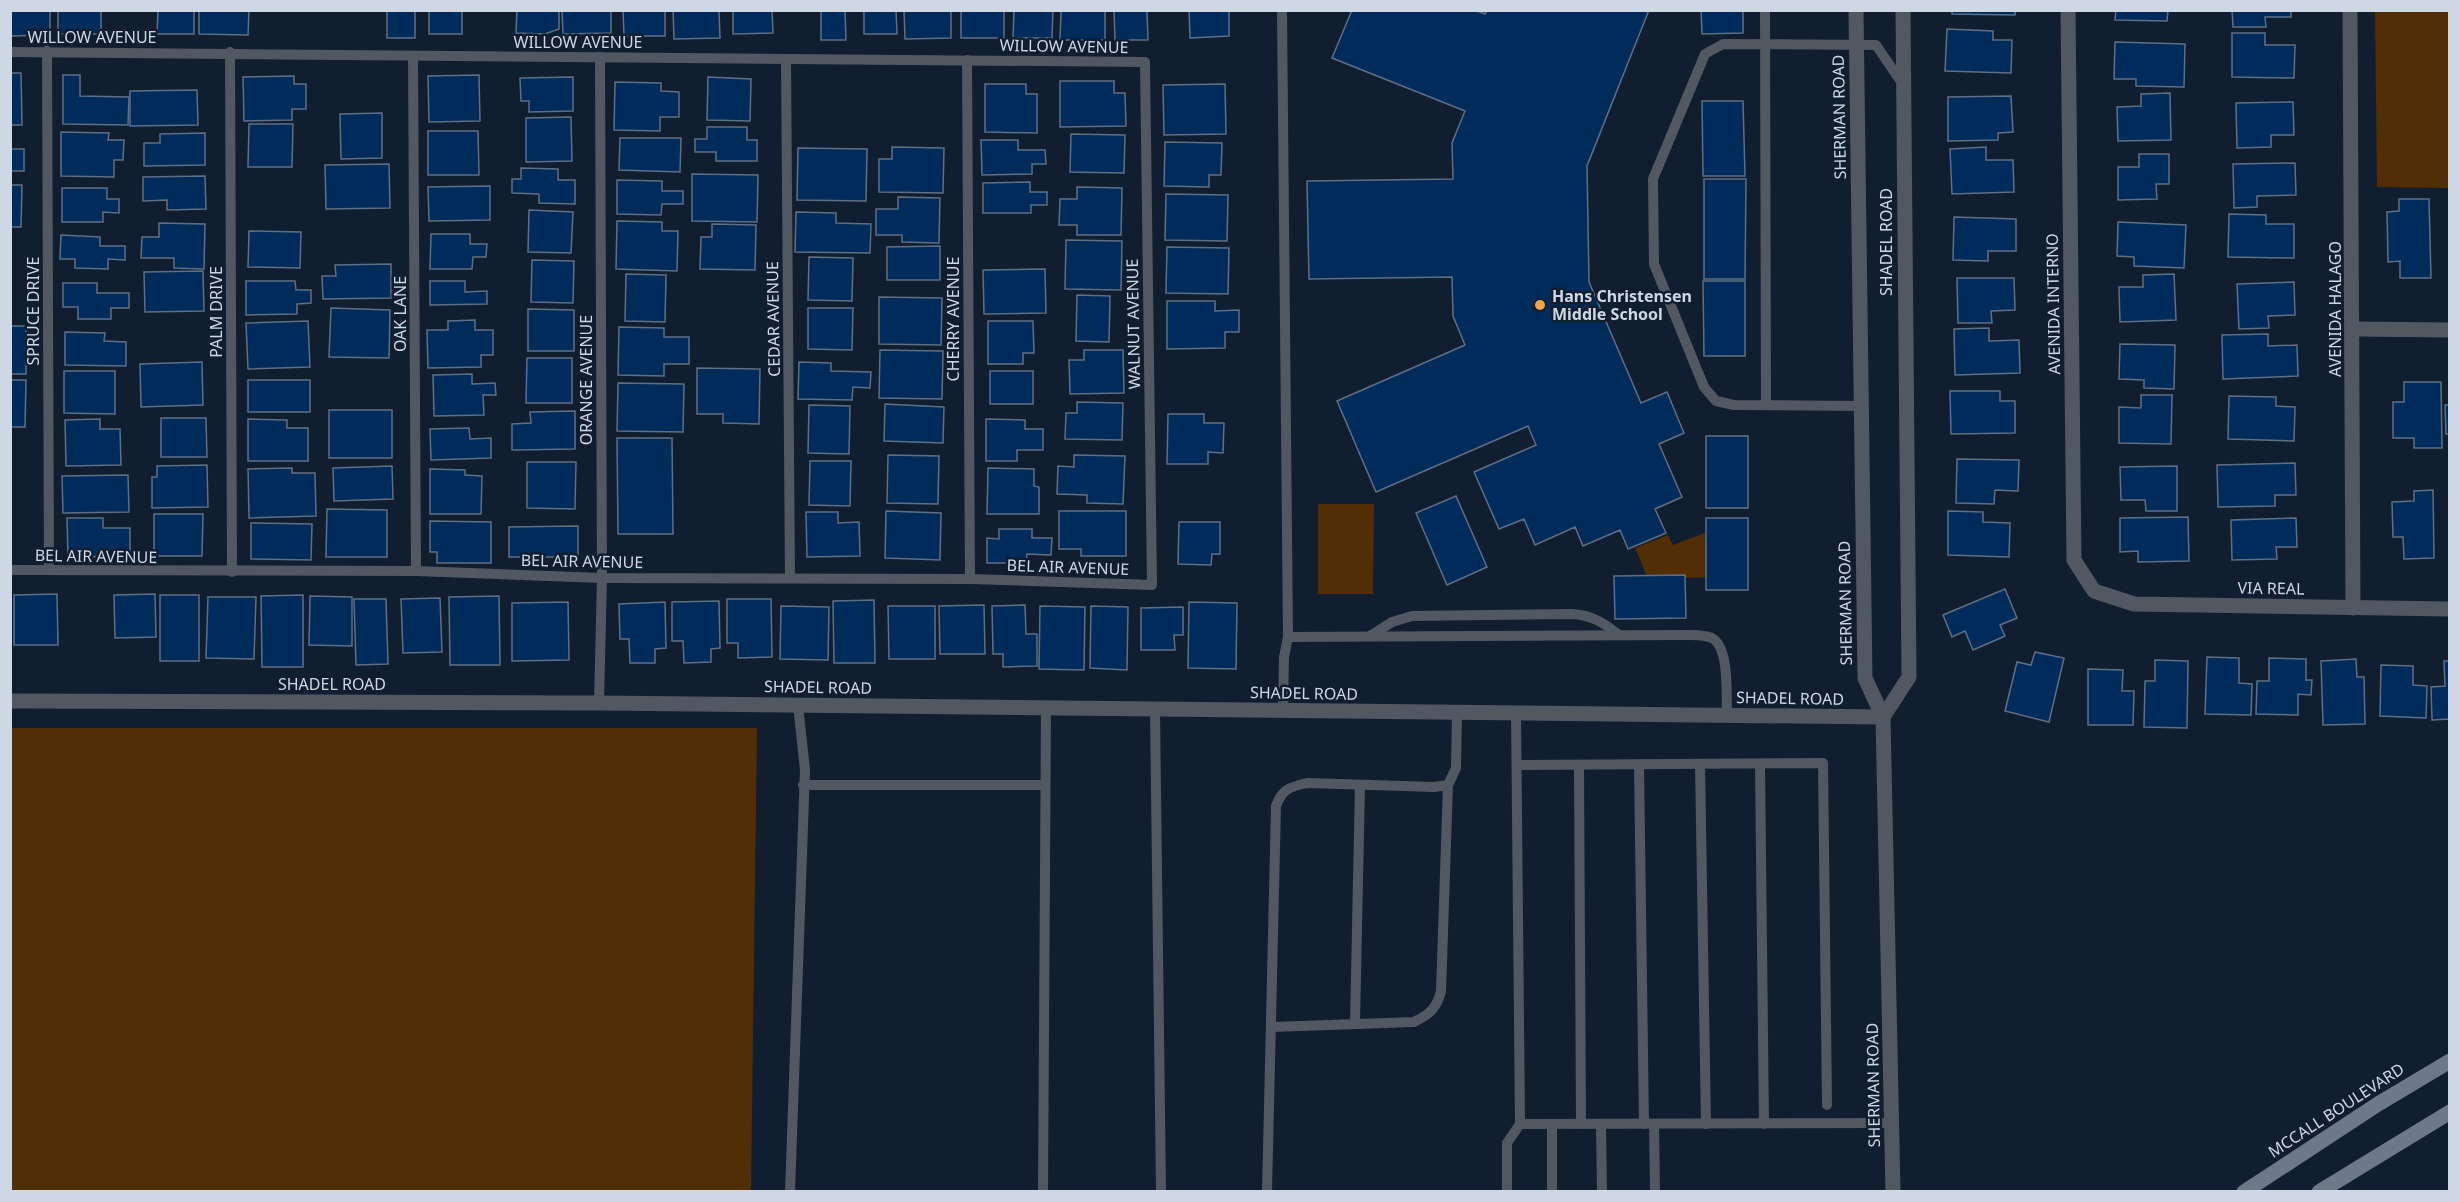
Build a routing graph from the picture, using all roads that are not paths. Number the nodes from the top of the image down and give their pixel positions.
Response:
1 (1282, 10) edge
2 (1765, 10) edge
3 (1856, 10) edge
4 (1903, 10) edge
5 (2068, 10) edge
6 (2350, 10) edge
7 (1856, 43) junction
8 (1765, 44) junction
9 (47, 51) junction
10 (10, 52) edge
11 (230, 52) junction
12 (413, 56) junction
13 (600, 57) junction
14 (786, 59) junction
15 (966, 60) junction
16 (1145, 62) joint
17 (1904, 86) junction
18 (2354, 329) junction
19 (2450, 330) edge
20 (1766, 405) junction
21 (1860, 406) junction
22 (10, 570) edge
23 (49, 570) junction
24 (416, 571) junction
25 (232, 572) junction
26 (602, 578) junction
27 (790, 578) junction
28 (970, 579) junction
29 (1152, 585) joint
30 (2094, 591) joint
31 (2353, 608) junction
32 (2450, 609) edge
33 (1619, 635) junction
34 (1370, 636) junction
35 (1288, 637) junction
36 (10, 701) edge
37 (599, 703) junction
38 (798, 705) junction
39 (1046, 708) junction
40 (1155, 709) junction
41 (1283, 710) junction
42 (1457, 712) junction
43 (1516, 713) junction
44 (1727, 715) junction
45 (1882, 717) junction
46 (1700, 764) junction
47 (1760, 764) junction
48 (1517, 765) junction
49 (1579, 765) junction
50 (1639, 765) junction
51 (803, 785) junction
52 (1045, 785) junction
53 (1360, 785) junction
54 (1448, 785) junction
55 (1355, 1023) junction
56 (1272, 1027) junction
57 (2450, 1061) edge
58 (1827, 1105) dead end
59 (2450, 1112) edge
60 (1891, 1123) junction
61 (1520, 1124) junction
62 (1552, 1124) junction
63 (1581, 1124) junction
64 (1601, 1124) junction
65 (1649, 1124) junction
66 (1706, 1124) junction
67 (1764, 1124) junction
68 (790, 1191) edge
69 (1043, 1191) edge
70 (1161, 1191) edge
71 (1267, 1191) edge
72 (1507, 1191) edge
73 (1552, 1191) edge
74 (1602, 1191) edge
75 (1655, 1191) edge
76 (1893, 1191) edge
77 (2244, 1191) edge
78 (2319, 1191) edge

1 - 35 lane
2 - 8 lane
3 - 7 street, SHERMAN ROAD
4 - 17 street, SHADEL ROAD
5 - 30 street, AVENIDA INTERNO
6 - 18 street, AVENIDA HALAGO
7 - 8 lane
7 - 17 lane
7 - 21 street, SHERMAN ROAD
8 - 20 lane
8 - 20 lane
9 - 10 lane, WILLOW AVENUE
9 - 11 lane, WILLOW AVENUE
9 - 23 lane, SPRUCE DRIVE
11 - 12 lane, WILLOW AVENUE
11 - 25 lane, PALM DRIVE
12 - 13 lane, WILLOW AVENUE
12 - 24 lane, OAK LANE
13 - 14 lane, WILLOW AVENUE
13 - 26 lane, ORANGE AVENUE
14 - 15 lane, WILLOW AVENUE
14 - 27 lane, CEDAR AVENUE
15 - 16 lane, WILLOW AVENUE
15 - 28 lane, CHERRY AVENUE
16 - 29 lane, WALNUT AVENUE
17 - 45 street, SHADEL ROAD
18 - 19 street
18 - 31 street, AVENIDA HALAGO
20 - 21 lane
21 - 45 street, SHERMAN ROAD
22 - 23 lane, BEL AIR AVENUE
23 - 25 lane, BEL AIR AVENUE
24 - 25 lane, BEL AIR AVENUE
24 - 26 lane, BEL AIR AVENUE
26 - 27 lane, BEL AIR AVENUE
26 - 37 lane, ORANGE AVENUE
27 - 28 lane, BEL AIR AVENUE
28 - 29 lane, BEL AIR AVENUE
30 - 31 street, VIA REAL
31 - 32 street, VIA REAL
33 - 34 lane
33 - 34 lane
33 - 44 lane
34 - 35 lane
35 - 41 lane
36 - 37 street, SHADEL ROAD
37 - 38 street, SHADEL ROAD
38 - 39 street, SHADEL ROAD
38 - 51 lane
39 - 40 street, SHADEL ROAD
39 - 52 lane
40 - 41 street, SHADEL ROAD
40 - 70 lane
41 - 42 street, SHADEL ROAD
42 - 43 street, SHADEL ROAD
42 - 54 lane
43 - 44 street, SHADEL ROAD
43 - 48 lane
44 - 45 street, SHADEL ROAD
45 - 60 street, SHERMAN ROAD
46 - 47 lane
46 - 50 lane
46 - 66 lane
47 - 58 lane
47 - 67 lane
48 - 49 lane
48 - 61 lane
49 - 50 lane
49 - 63 lane
50 - 65 lane
51 - 52 lane
51 - 68 lane
52 - 69 lane
53 - 54 lane
53 - 55 lane
53 - 56 lane
54 - 55 lane
55 - 56 lane
56 - 71 lane
57 - 77 main road, MCCALL BOULEVARD
59 - 78 main road
60 - 67 lane
60 - 76 street, SHERMAN ROAD
61 - 62 lane
61 - 72 lane
62 - 63 lane
62 - 73 lane
63 - 64 lane
64 - 65 lane
64 - 74 lane
65 - 66 lane
65 - 75 lane
66 - 67 lane

